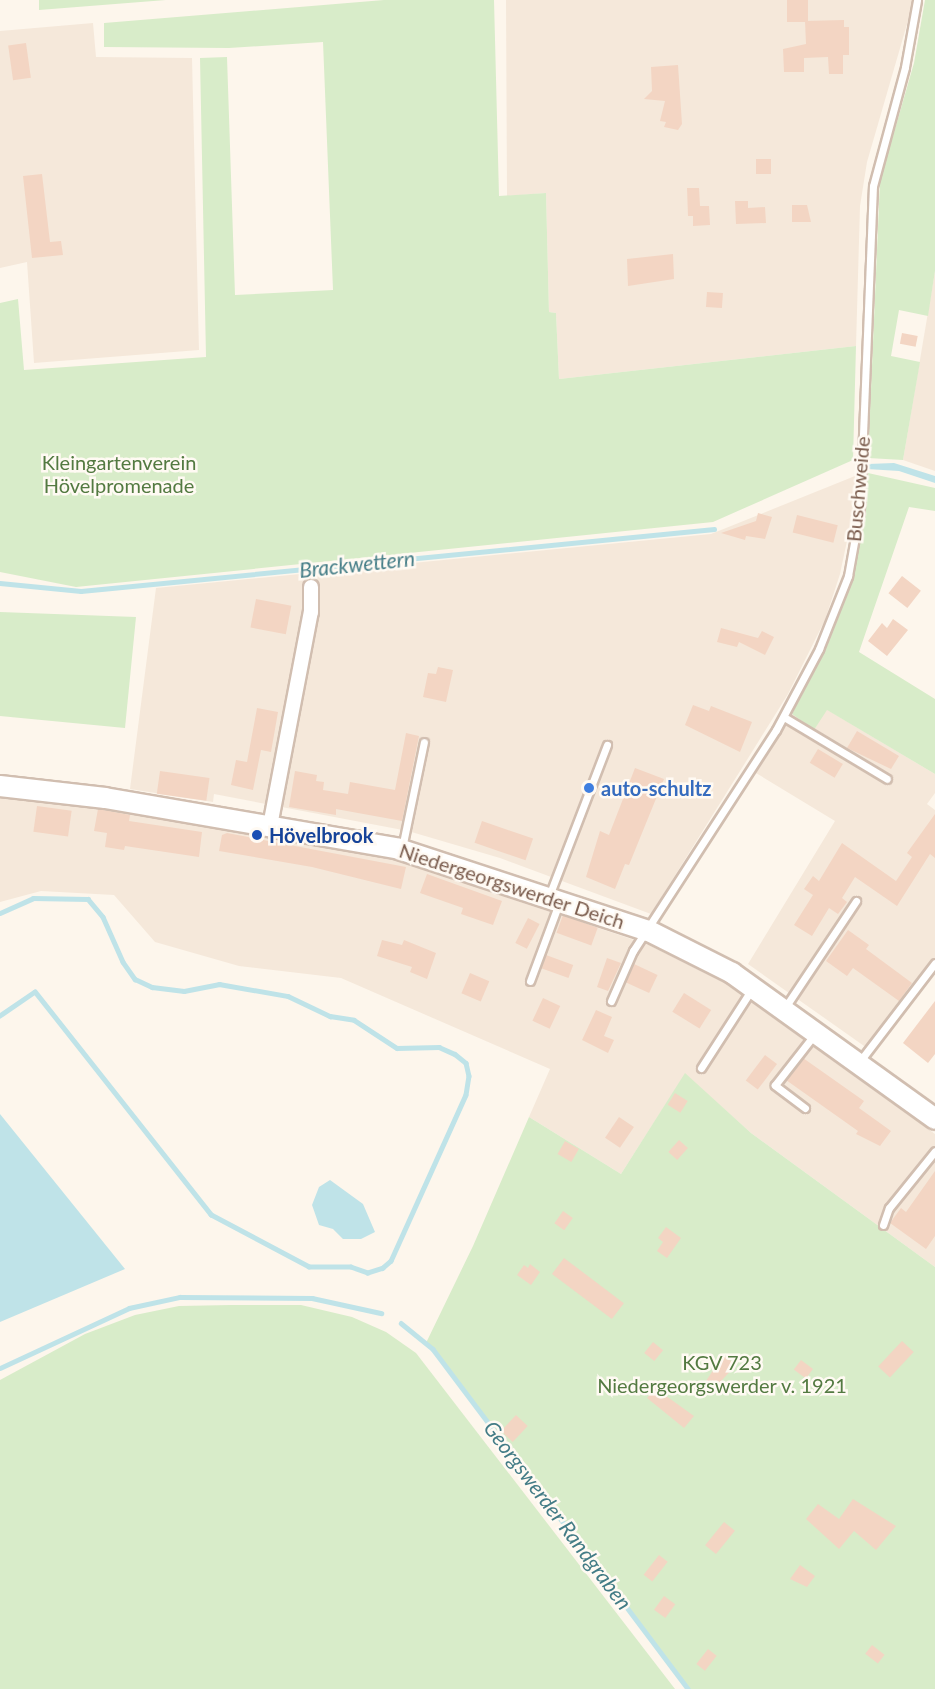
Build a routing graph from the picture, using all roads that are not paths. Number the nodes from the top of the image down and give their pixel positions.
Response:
1 (917, 0) edge
2 (311, 587) dead end
3 (784, 717) junction
4 (424, 742) dead end
5 (607, 745) dead end
6 (887, 779) dead end
7 (0, 786) edge
8 (270, 826) junction
9 (402, 849) junction
10 (554, 898) junction
11 (856, 901) dead end
12 (649, 931) junction
13 (935, 963) edge
14 (530, 981) dead end
15 (753, 988) junction
16 (611, 1001) dead end
17 (784, 1010) junction
18 (816, 1033) junction
19 (859, 1063) junction
20 (701, 1068) dead end
21 (805, 1108) dead end
22 (935, 1119) edge
23 (935, 1151) edge
24 (883, 1225) dead end

1 - 3 lane, Buschweide
2 - 8 street
3 - 6 lane
3 - 12 lane, Buschweide
4 - 9 lane
5 - 10 lane
7 - 8 street, Niedergeorgswerder Deich
8 - 9 street, Niedergeorgswerder Deich
9 - 10 street, Niedergeorgswerder Deich
10 - 12 street, Niedergeorgswerder Deich
10 - 14 lane
11 - 17 lane
12 - 15 street, Niedergeorgswerder Deich
12 - 16 lane, Buschweide
13 - 19 lane
15 - 17 street, Niedergeorgswerder Deich
15 - 20 lane
17 - 18 street, Niedergeorgswerder Deich
18 - 19 street, Niedergeorgswerder Deich
18 - 21 lane
19 - 22 street, Niedergeorgswerder Deich
23 - 24 lane

